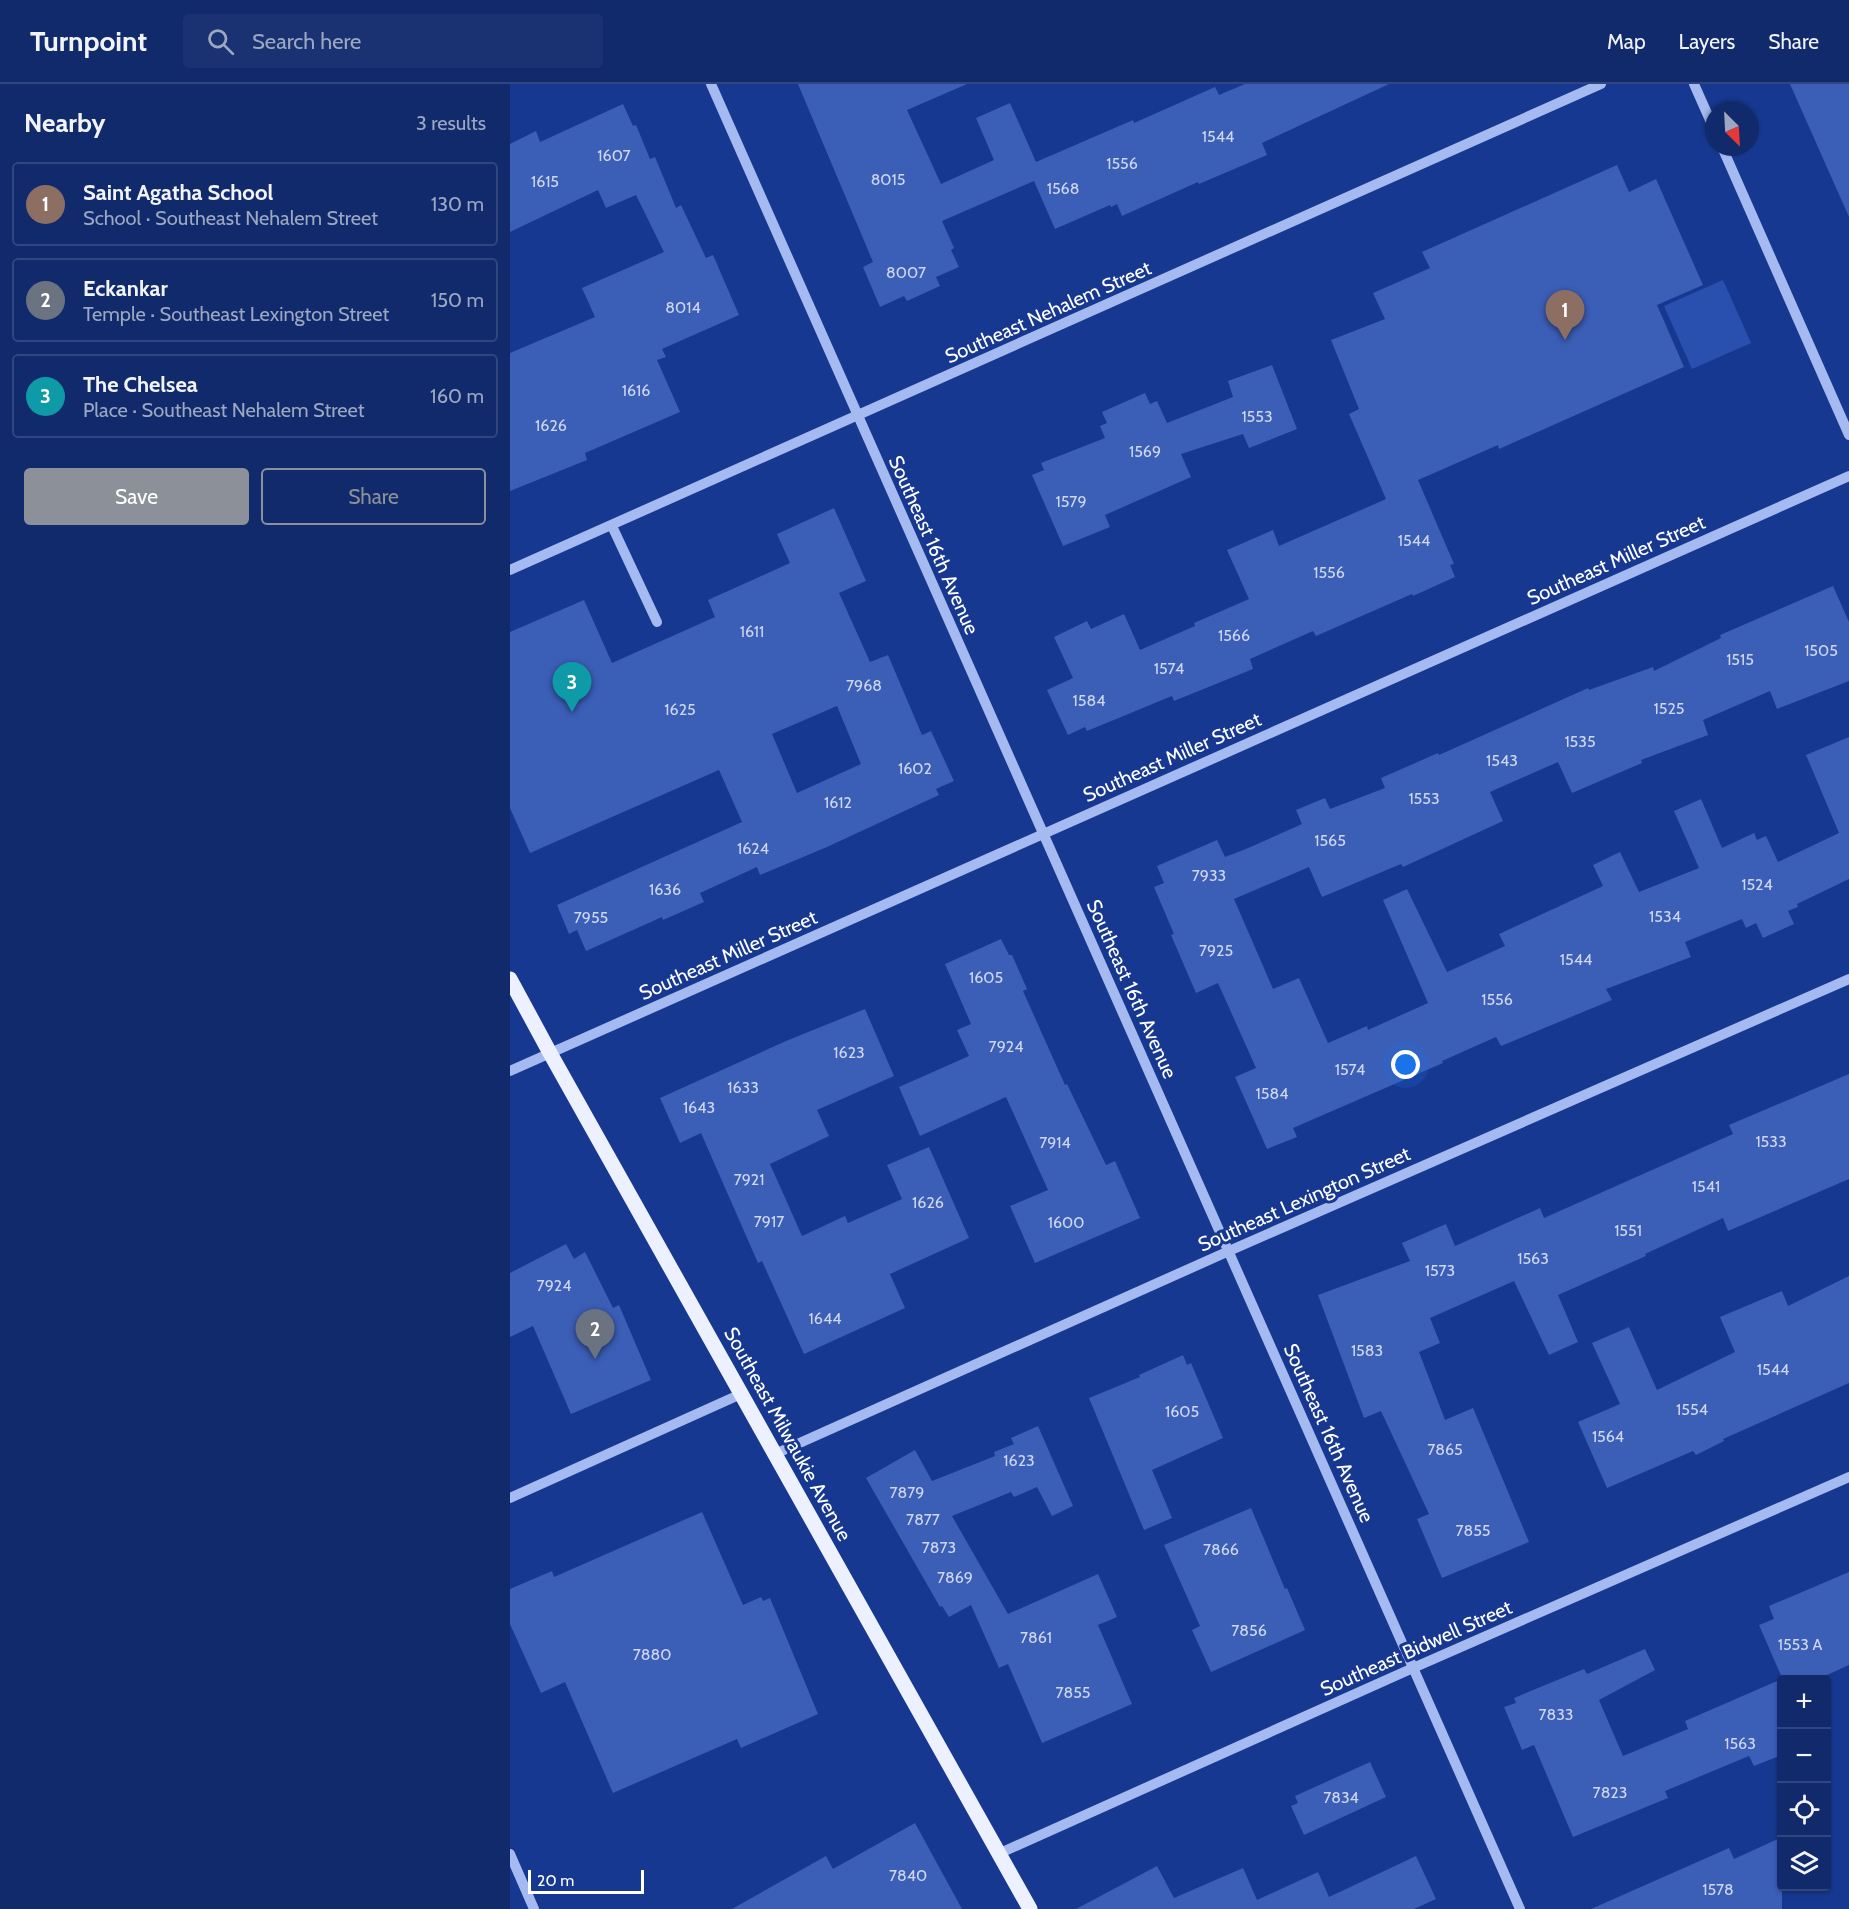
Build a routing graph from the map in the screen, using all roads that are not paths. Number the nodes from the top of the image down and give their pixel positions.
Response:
1 (711, 84) edge
2 (1601, 84) edge
3 (1694, 84) edge
4 (1705, 109) edge
5 (1726, 156) edge
6 (857, 417) junction
7 (1849, 435) edge
8 (1849, 477) edge
9 (612, 526) junction
10 (510, 570) edge
11 (657, 622) dead end
12 (1044, 834) junction
13 (510, 979) edge
14 (1849, 979) edge
15 (550, 1053) junction
16 (510, 1071) edge
17 (1229, 1251) junction
18 (741, 1394) junction
19 (775, 1454) junction
20 (1849, 1477) edge
21 (510, 1498) edge
22 (1413, 1668) junction
23 (510, 1854) edge
24 (998, 1854) junction
25 (534, 1909) edge
26 (1030, 1909) edge
27 (1520, 1909) edge

1 - 6 street, Southeast 16th Avenue
2 - 6 street, Southeast Nehalem Street
3 - 4 street
5 - 7 street
6 - 9 street, Southeast Nehalem Street
6 - 12 street, Southeast 16th Avenue
8 - 12 street, Southeast Miller Street
9 - 10 street, Southeast Nehalem Street
9 - 11 street
12 - 15 street, Southeast Miller Street
12 - 17 street, Southeast 16th Avenue
13 - 15 main road, Southeast Milwaukie Avenue
14 - 17 street, Southeast Lexington Street
15 - 16 street, Southeast Miller Street
15 - 18 main road, Southeast Milwaukie Avenue
17 - 19 street, Southeast Lexington Street
17 - 22 street, Southeast 16th Avenue
18 - 19 main road, Southeast Milwaukie Avenue
18 - 21 street
19 - 24 main road, Southeast Milwaukie Avenue
20 - 22 street, Southeast Bidwell Street
22 - 24 street, Southeast Bidwell Street
22 - 27 street, Southeast 16th Avenue
23 - 25 street
24 - 26 main road, Southeast Milwaukie Avenue

